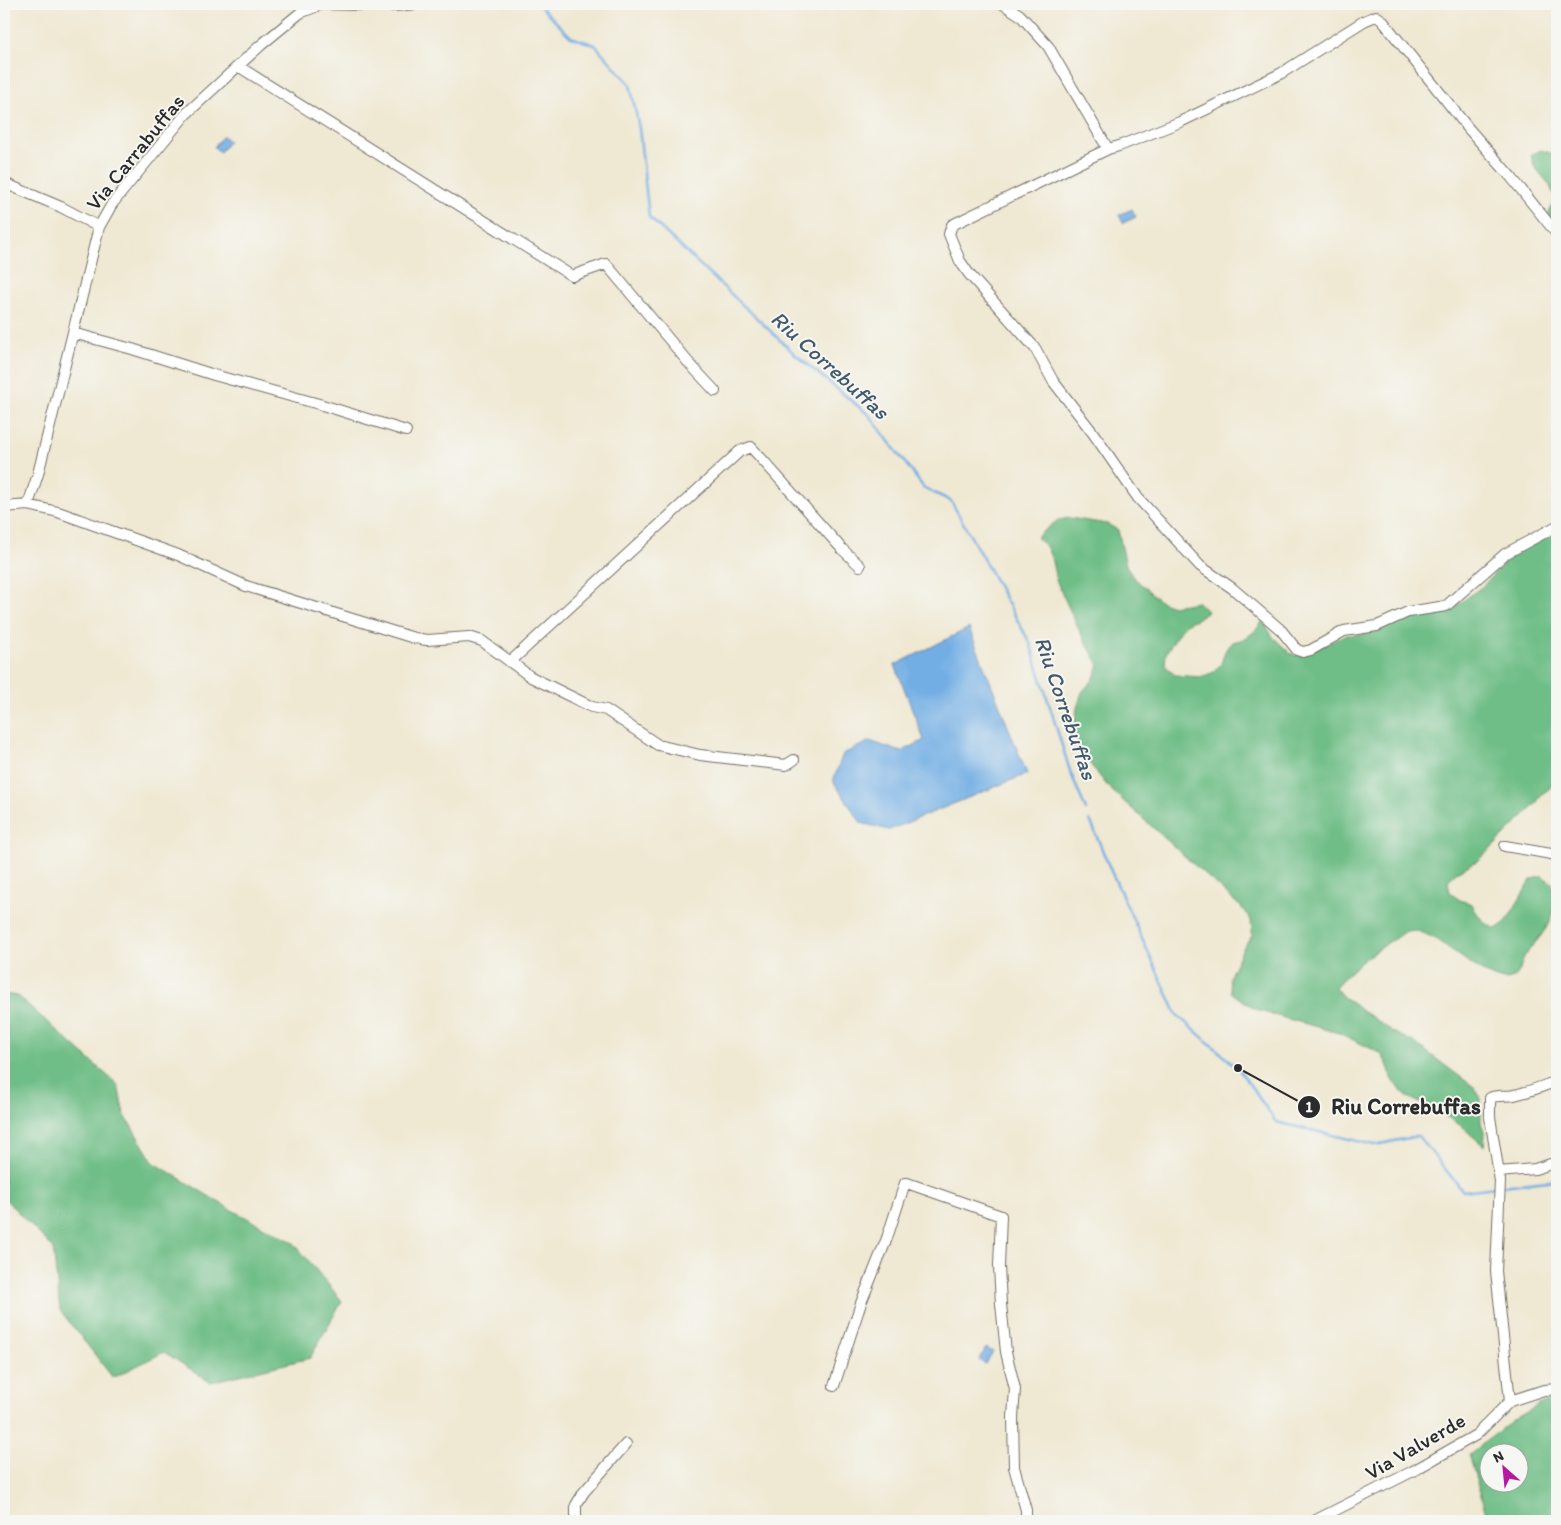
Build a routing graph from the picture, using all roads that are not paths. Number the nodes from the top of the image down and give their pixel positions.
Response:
1 (418, 4) edge
2 (1003, 4) edge
3 (238, 66) junction
4 (1108, 148) junction
5 (4, 183) edge
6 (99, 227) junction
7 (1557, 234) edge
8 (73, 333) junction
9 (716, 391) dead end
10 (406, 431) dead end
11 (28, 505) junction
12 (4, 507) edge
13 (1557, 526) edge
14 (860, 566) dead end
15 (510, 662) junction
16 (794, 760) dead end
17 (1505, 846) dead end
18 (1557, 855) edge
19 (1557, 1081) edge
20 (1557, 1162) edge
21 (1499, 1176) junction
22 (834, 1386) dead end
23 (1557, 1389) edge
24 (1510, 1401) junction
25 (626, 1444) dead end
26 (576, 1521) edge
27 (1026, 1521) edge
28 (1314, 1521) edge

1 - 3 street, Via Carrabuffas
2 - 4 street
3 - 6 street, Via Carrabuffas
3 - 9 street
4 - 7 street
4 - 13 street
5 - 6 street
6 - 8 street, Via Carrabuffas
8 - 10 street
8 - 11 street, Via Carrabuffas
11 - 12 street
11 - 15 street
14 - 15 street
15 - 16 street
17 - 18 street
19 - 21 street
20 - 21 street
21 - 24 street
22 - 27 street
23 - 24 street, Via Valverde
24 - 28 street, Via Valverde
25 - 26 street

